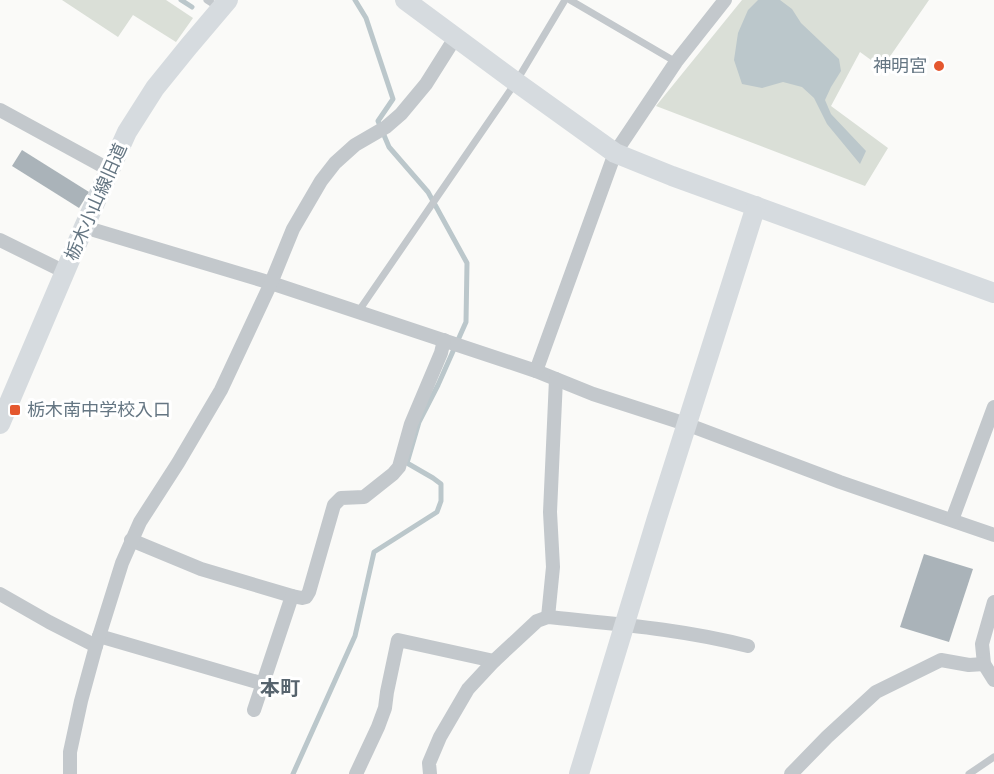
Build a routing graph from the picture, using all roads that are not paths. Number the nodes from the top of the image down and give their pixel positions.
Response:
1 (405, 0) edge
2 (565, 0) edge
3 (570, 0) edge
4 (725, 0) edge
5 (218, 3) edge
6 (455, 38) junction
7 (676, 62) junction
8 (516, 82) junction
9 (0, 110) edge
10 (615, 153) junction
11 (110, 170) junction
12 (756, 206) junction
13 (84, 227) junction
14 (0, 240) edge
15 (65, 272) junction
16 (271, 283) junction
17 (994, 293) edge
18 (358, 312) junction
19 (446, 341) junction
20 (536, 371) junction
21 (556, 379) junction
22 (994, 406) edge
23 (0, 424) edge
24 (686, 424) junction
25 (952, 520) junction
26 (994, 535) edge
27 (131, 540) junction
28 (0, 594) edge
29 (292, 596) junction
30 (994, 602) edge
31 (548, 617) junction
32 (624, 625) junction
33 (98, 641) junction
34 (748, 646) dead end
35 (494, 662) junction
36 (984, 664) junction
37 (994, 680) edge
38 (264, 684) junction
39 (254, 710) dead end
40 (994, 757) edge
41 (70, 774) edge
42 (356, 774) edge
43 (430, 774) edge
44 (579, 774) edge
45 (790, 774) edge
46 (969, 774) edge

1 - 6 street
2 - 8 lane
3 - 7 lane
4 - 7 street
5 - 11 street, 栃木小山線旧道
6 - 8 street
6 - 16 street
7 - 10 street
8 - 10 street
8 - 18 lane
9 - 11 street
10 - 12 street
10 - 20 street
11 - 13 street, 栃木小山線旧道
12 - 17 street
12 - 24 street
13 - 15 street, 栃木小山線旧道
13 - 16 street
14 - 15 street
15 - 23 street, 栃木小山線旧道
16 - 18 street
16 - 27 street
18 - 19 street
19 - 20 street
19 - 29 street
20 - 21 street
21 - 24 street
21 - 31 street
22 - 25 street
24 - 25 street
24 - 32 street
25 - 26 street
27 - 29 street
27 - 33 street
28 - 33 street
29 - 38 street
30 - 36 street
31 - 32 street
31 - 35 street
32 - 34 street
32 - 44 street
33 - 38 street
33 - 41 street
35 - 42 street
35 - 43 street
36 - 37 street
36 - 45 street
38 - 39 street
40 - 46 lane

